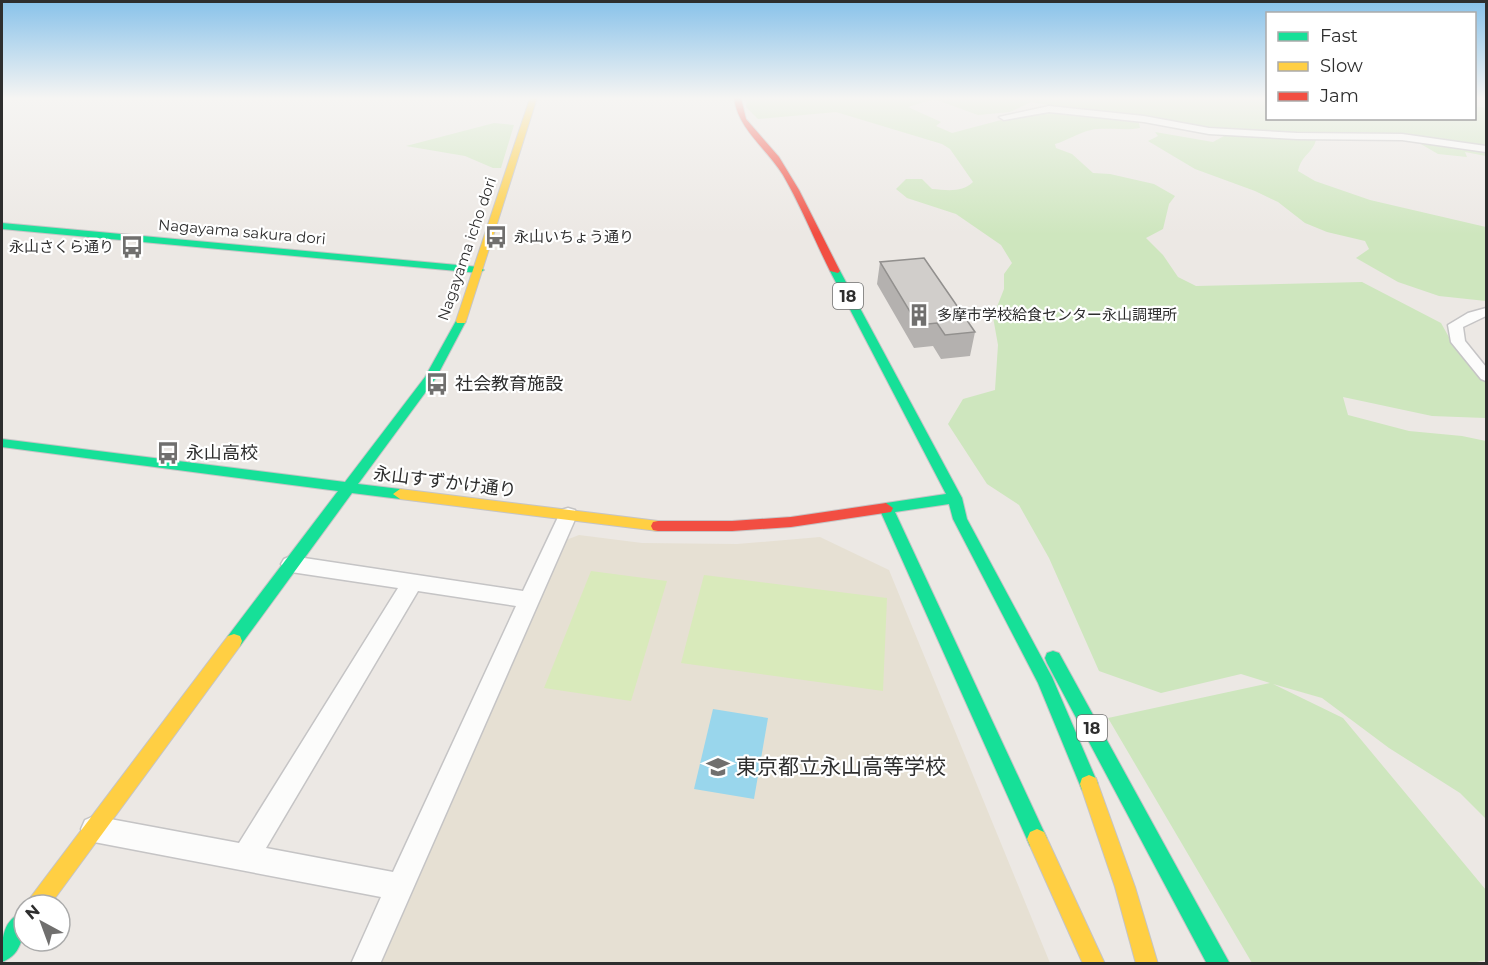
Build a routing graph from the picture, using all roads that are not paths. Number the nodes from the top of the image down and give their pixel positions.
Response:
1 (520, 143) edge
2 (764, 143) edge
3 (1443, 143) edge
4 (1486, 149) edge
5 (2, 226) edge
6 (479, 270) junction
7 (1486, 312) edge
8 (1486, 376) edge
9 (2, 443) edge
10 (349, 488) junction
11 (955, 498) junction
12 (886, 508) junction
13 (568, 515) junction
14 (291, 564) junction
15 (412, 583) junction
16 (1014, 589) dead end
17 (530, 600) junction
18 (1044, 641) dead end
19 (94, 829) junction
20 (246, 856) junction
21 (400, 887) junction
22 (46, 893) edge
23 (12, 938) edge
24 (2, 951) edge
25 (364, 963) edge
26 (1094, 963) edge
27 (1147, 963) edge
28 (1219, 963) edge

1 - 6 street, Nagayama icho dori
2 - 11 street, 18
3 - 4 street
5 - 6 street, Nagayama sakura dori
6 - 10 street, Nagayama icho dori
7 - 8 street
9 - 10 street, 永山すずかけ通り
10 - 13 street, 永山すずかけ通り
10 - 14 street, Nagayama icho dori
11 - 12 street, 永山すずかけ通り
11 - 16 street, 18
11 - 27 street, 18
12 - 13 street, 永山すずかけ通り
12 - 26 street
13 - 17 street
14 - 15 street
14 - 19 street, Nagayama icho dori
15 - 17 street
15 - 20 street
17 - 21 street
18 - 28 street, 18
19 - 20 street
19 - 22 street, Nagayama icho dori
20 - 21 street
21 - 25 street
23 - 24 street

